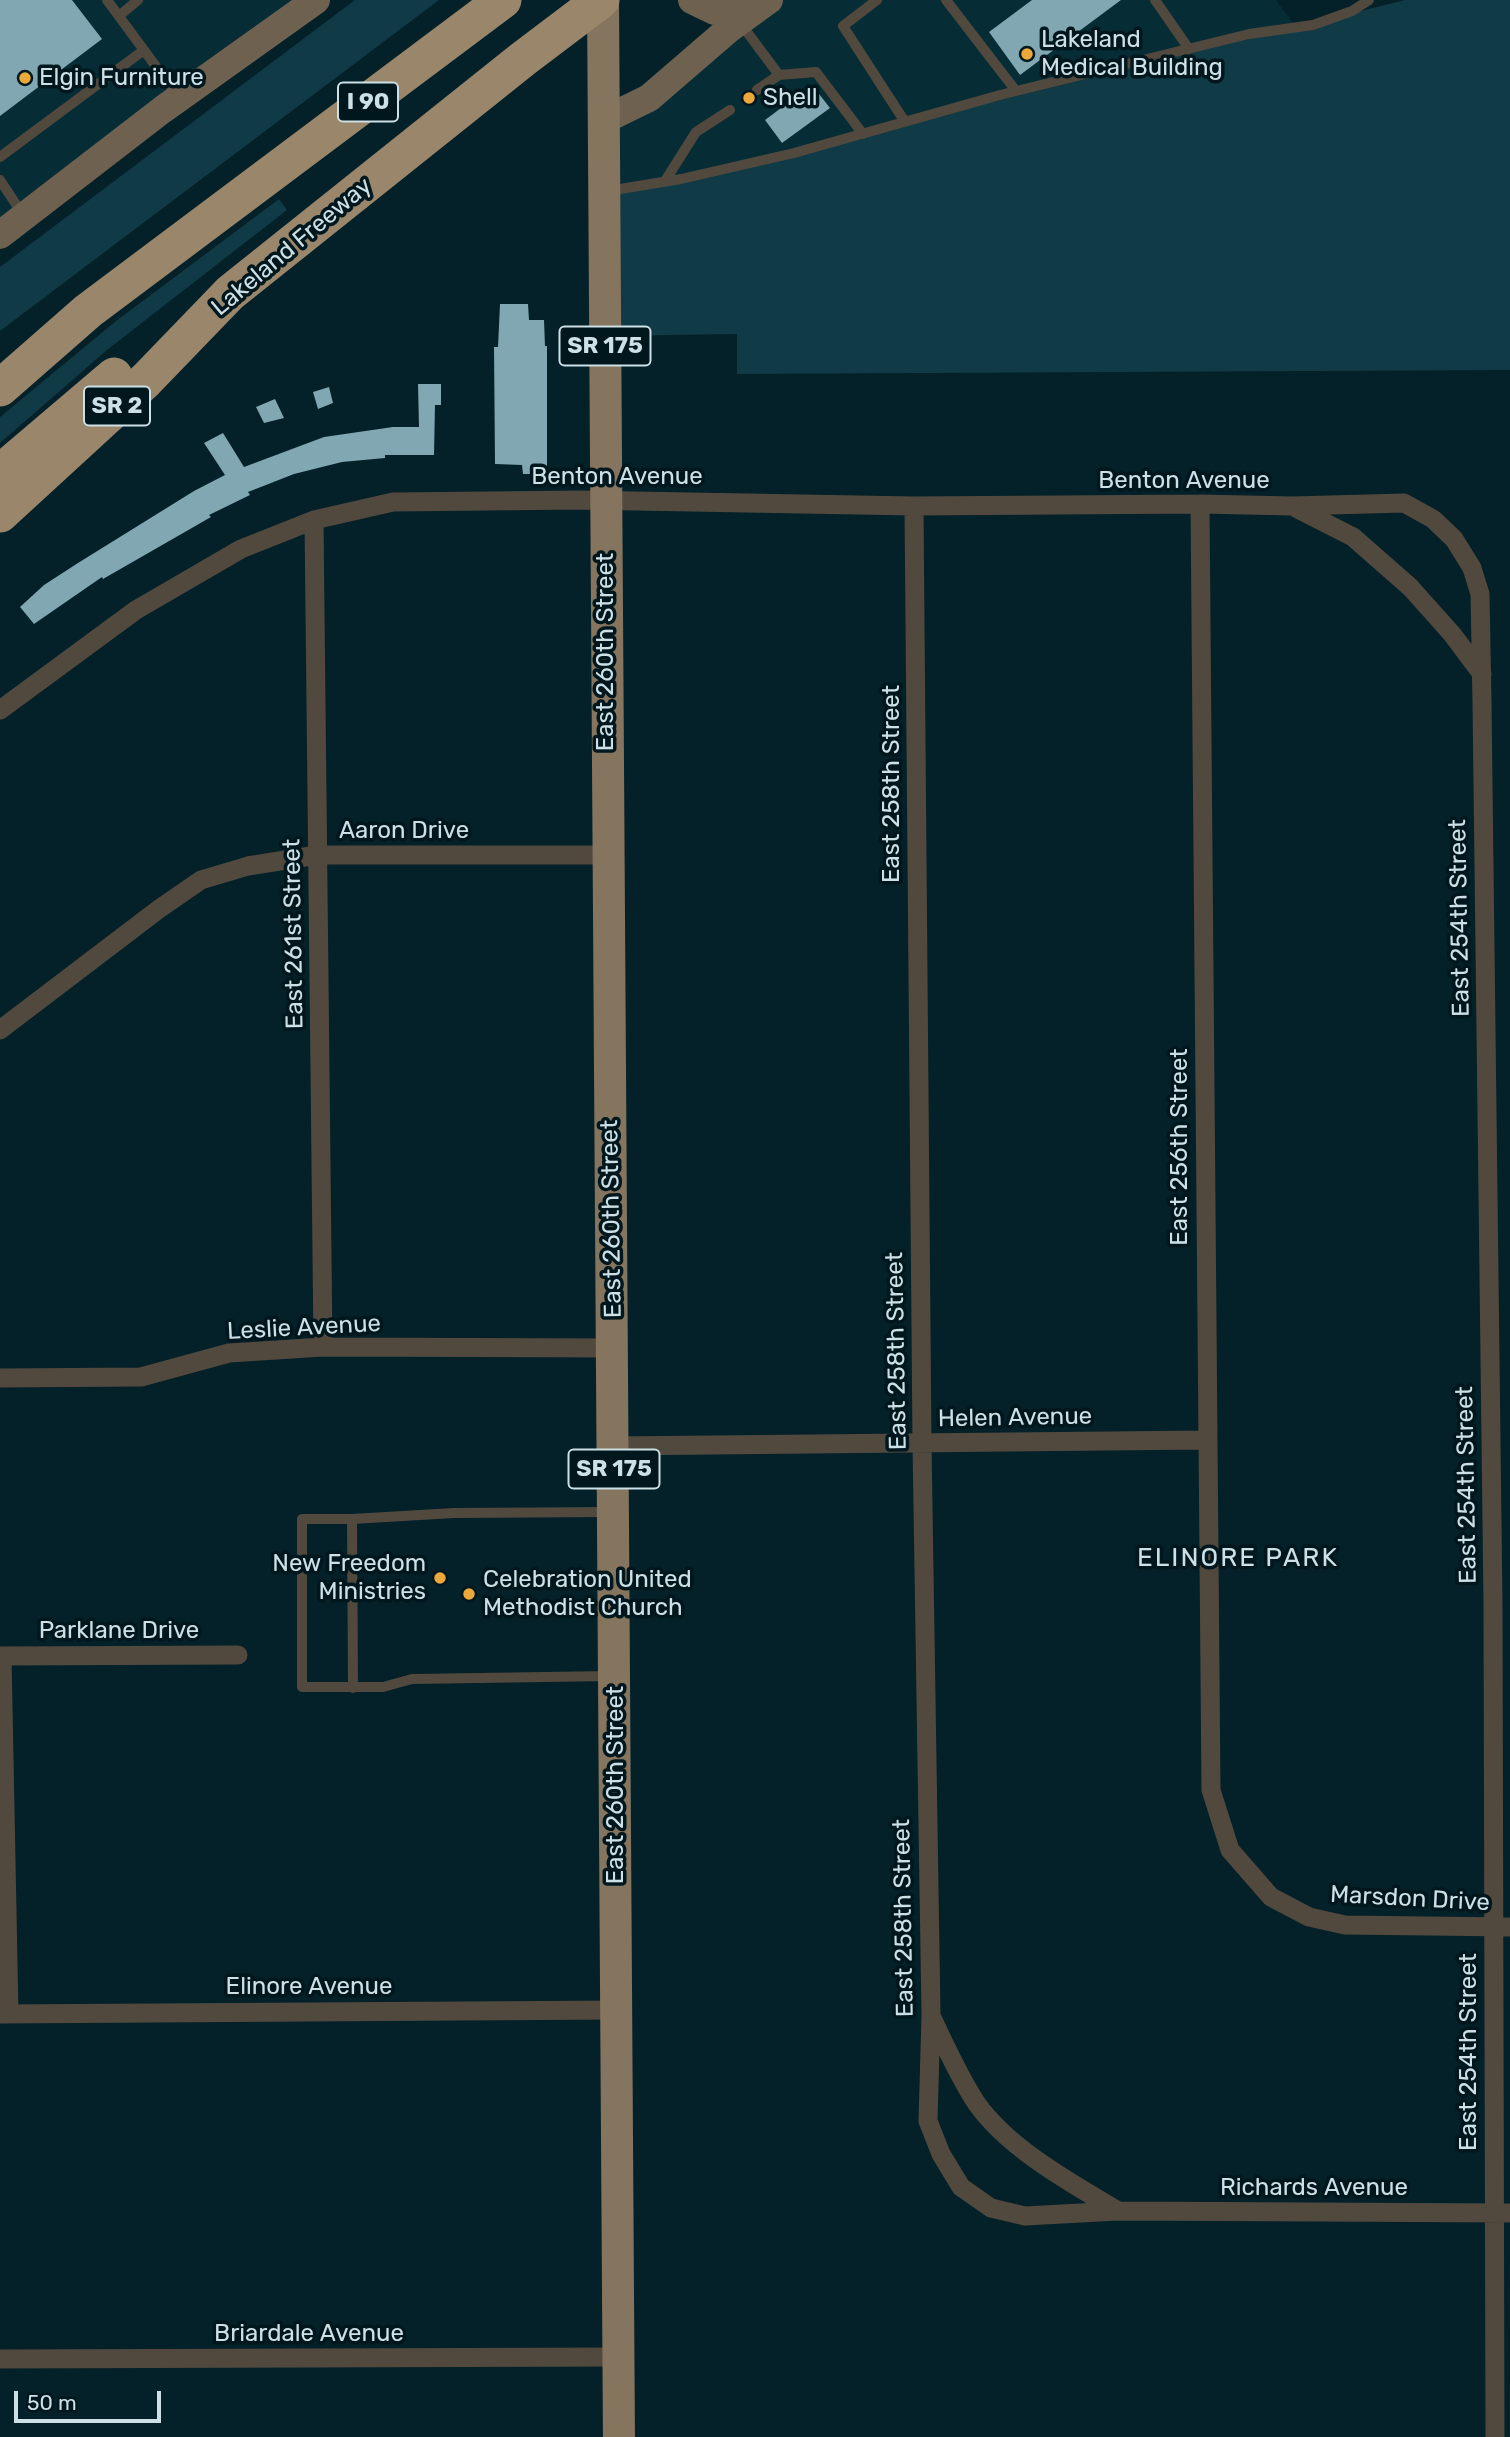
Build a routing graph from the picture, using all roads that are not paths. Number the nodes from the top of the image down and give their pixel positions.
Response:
1 (107, 0) edge
2 (138, 0) edge
3 (316, 0) edge
4 (503, 0) edge
5 (602, 0) edge
6 (692, 0) edge
7 (769, 0) edge
8 (877, 0) edge
9 (946, 0) edge
10 (1155, 0) edge
11 (1369, 0) edge
12 (745, 11) edge
13 (119, 16) junction
14 (1189, 49) junction
15 (144, 50) junction
16 (779, 75) junction
17 (757, 90) dead end
18 (1016, 91) junction
19 (179, 98) junction
20 (730, 110) dead end
21 (604, 120) junction
22 (905, 122) junction
23 (863, 134) junction
24 (0, 157) edge
25 (0, 180) edge
26 (665, 181) junction
27 (604, 191) junction
28 (24, 216) junction
29 (0, 234) edge
30 (230, 293) junction
31 (88, 311) junction
32 (0, 368) edge
33 (0, 388) edge
34 (0, 473) edge
35 (605, 500) junction
36 (1200, 504) junction
37 (914, 506) junction
38 (1292, 506) junction
39 (0, 514) edge
40 (314, 520) junction
41 (1454, 539) joint
42 (1482, 674) junction
43 (0, 710) edge
44 (317, 855) junction
45 (608, 855) junction
46 (0, 1030) edge
47 (323, 1347) junction
48 (613, 1348) junction
49 (0, 1378) edge
50 (1206, 1440) junction
51 (922, 1444) junction
52 (613, 1446) junction
53 (614, 1512) junction
54 (352, 1519) junction
55 (1501, 1604) edge
56 (238, 1655) dead end
57 (1, 1656) edge
58 (615, 1676) junction
59 (353, 1688) junction
60 (1211, 1790) joint
61 (1502, 1927) edge
62 (618, 2010) junction
63 (5, 2014) edge
64 (931, 2014) junction
65 (961, 2187) joint
66 (1118, 2211) junction
67 (1502, 2213) edge
68 (618, 2357) junction
69 (0, 2359) edge
70 (619, 2437) edge
71 (1495, 2437) edge

1 - 13 lane
2 - 13 lane
3 - 19 street
4 - 31 highway, I 90
5 - 21 main road, East 260th Street / SR 175
5 - 30 highway, Lakeland Freeway / I 90
6 - 12 street
7 - 12 street
8 - 22 lane
9 - 18 lane
10 - 14 lane
11 - 14 lane
12 - 16 lane
12 - 21 street
13 - 15 lane
14 - 18 lane
15 - 19 lane
15 - 24 lane
16 - 17 lane
16 - 23 lane
18 - 22 lane
19 - 28 street
20 - 26 lane
21 - 27 main road, East 260th Street / SR 175
22 - 23 lane
23 - 26 lane
25 - 28 lane
26 - 27 lane
27 - 35 main road, East 260th Street / SR 175
28 - 29 street
30 - 34 highway, I 90
30 - 39 highway, Lakeland Freeway / SR 2
31 - 32 highway, I 90
31 - 33 highway
35 - 37 street, Benton Avenue
35 - 40 street, Benton Avenue
35 - 45 main road, East 260th Street / SR 175
36 - 37 street, Benton Avenue
36 - 38 street, Benton Avenue
36 - 50 street, East 256th Street
37 - 51 street, East 258th Street
38 - 41 street, Benton Avenue
38 - 42 street, Benton Avenue
40 - 43 street, Benton Avenue
40 - 44 street, East 261st Street
41 - 42 street, East 254th Street
42 - 55 street, East 254th Street
44 - 45 street, Aaron Drive
44 - 46 street, Aaron Drive
44 - 47 street, East 261st Street
45 - 48 main road, East 260th Street / SR 175
47 - 48 street, Leslie Avenue
47 - 49 street, Leslie Avenue
48 - 52 main road, East 260th Street / SR 175
50 - 51 street, Helen Avenue
50 - 60 street, East 256th Street
51 - 52 street, Helen Avenue
51 - 64 street, East 258th Street
52 - 53 main road, East 260th Street / SR 175
53 - 54 lane
53 - 58 main road, East 260th Street / SR 175
54 - 59 lane
54 - 59 lane
55 - 61 street, East 254th Street
56 - 57 street, Parklane Drive
57 - 63 street
58 - 59 lane
58 - 62 main road, East 260th Street / SR 175
60 - 61 street, Marsdon Drive
61 - 67 street, East 254th Street
62 - 63 street, Elinore Avenue
62 - 68 main road, East 260th Street / SR 175
64 - 65 street, East 258th Street
64 - 66 street
65 - 66 street, Richards Avenue
66 - 67 street, Richards Avenue
67 - 71 street, East 254th Street
68 - 69 street, Briardale Avenue
68 - 70 main road, East 260th Street / SR 175

